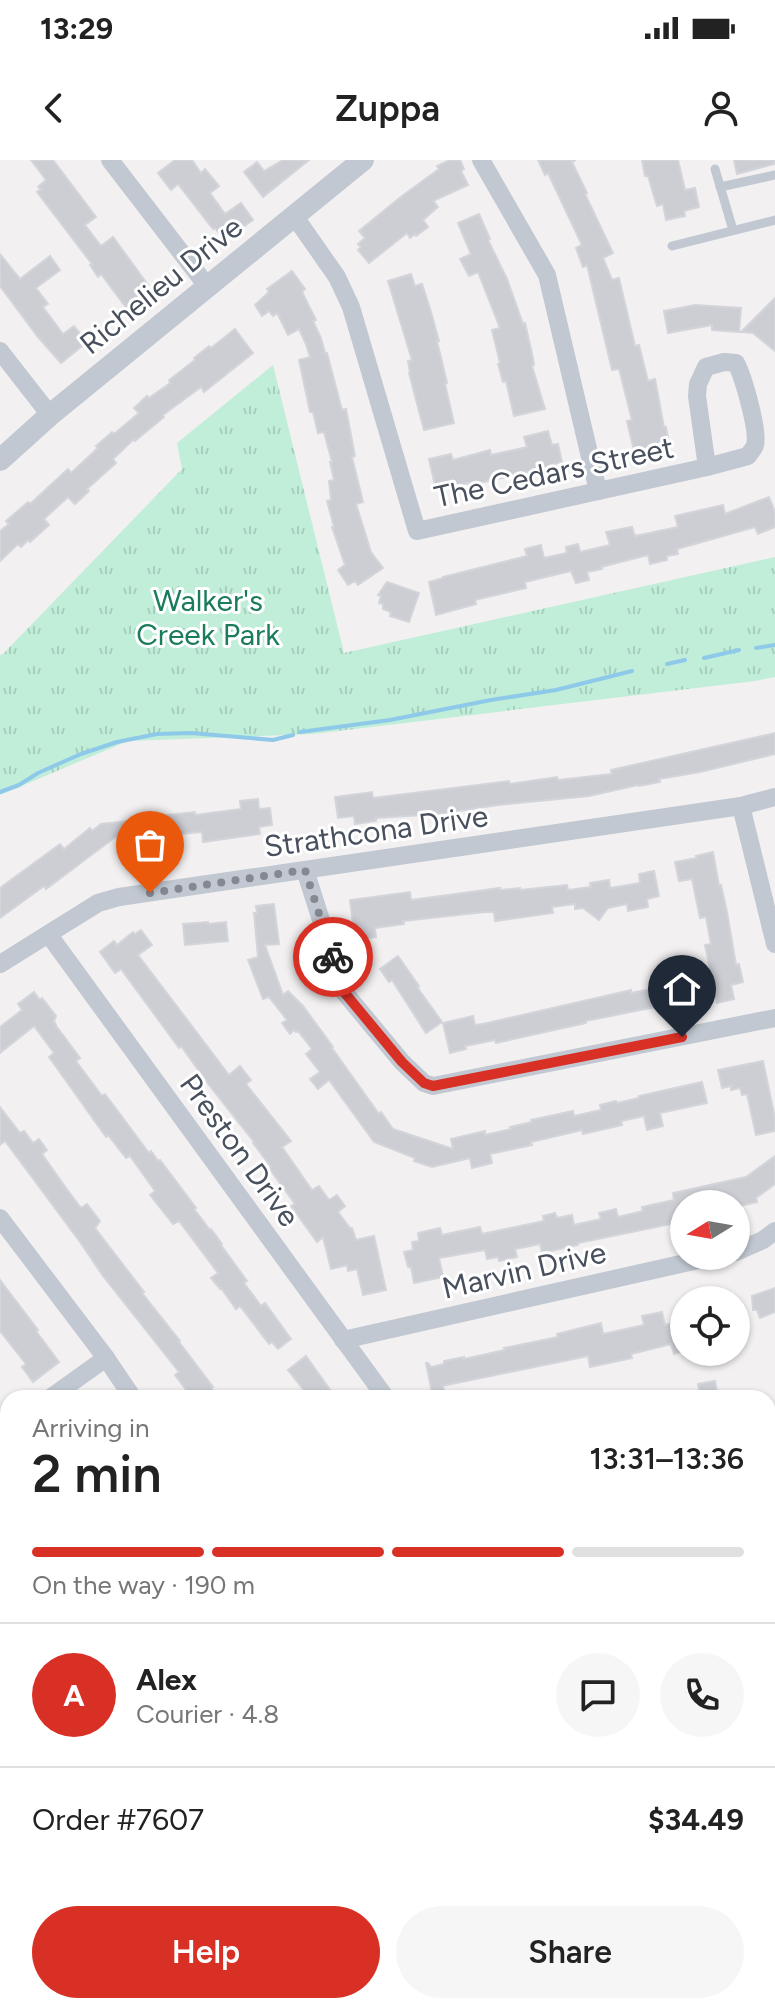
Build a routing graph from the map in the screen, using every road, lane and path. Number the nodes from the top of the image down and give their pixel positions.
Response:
1 (110, 160) edge
2 (363, 160) edge
3 (481, 160) edge
4 (715, 169) dead end
5 (775, 175) edge
6 (720, 187) junction
7 (295, 217) junction
8 (775, 220) edge
9 (733, 230) junction
10 (672, 246) dead end
11 (207, 286) junction
12 (0, 351) edge
13 (50, 415) junction
14 (0, 460) edge
15 (707, 467) junction
16 (598, 491) junction
17 (775, 797) edge
18 (741, 806) junction
19 (305, 870) junction
20 (49, 935) junction
21 (775, 944) edge
22 (0, 964) edge
23 (775, 1018) edge
24 (0, 1218) edge
25 (775, 1231) edge
26 (750, 1246) edge
27 (670, 1266) edge
28 (343, 1340) junction
29 (106, 1358) junction
30 (61, 1390) edge
31 (128, 1390) edge
32 (380, 1390) edge

1 - 11 street
2 - 7 street, Richelieu Drive
3 - 16 street
4 - 6 lane
5 - 6 lane
6 - 9 lane
7 - 11 street, Richelieu Drive
7 - 16 street, The Cedars Street
8 - 9 lane
9 - 10 lane
11 - 13 street, Richelieu Drive
12 - 13 street
13 - 14 street, Richelieu Drive
15 - 15 street, The Cedars Street
15 - 16 street, The Cedars Street
17 - 18 street, Strathcona Drive
18 - 19 street, Strathcona Drive
18 - 21 street
19 - 20 street, Strathcona Drive
19 - 23 street
20 - 22 street, Strathcona Drive
20 - 28 street, Preston Drive
24 - 29 street
25 - 26 street
27 - 28 street, Marvin Drive
28 - 32 street, Preston Drive
29 - 30 street
29 - 31 street

